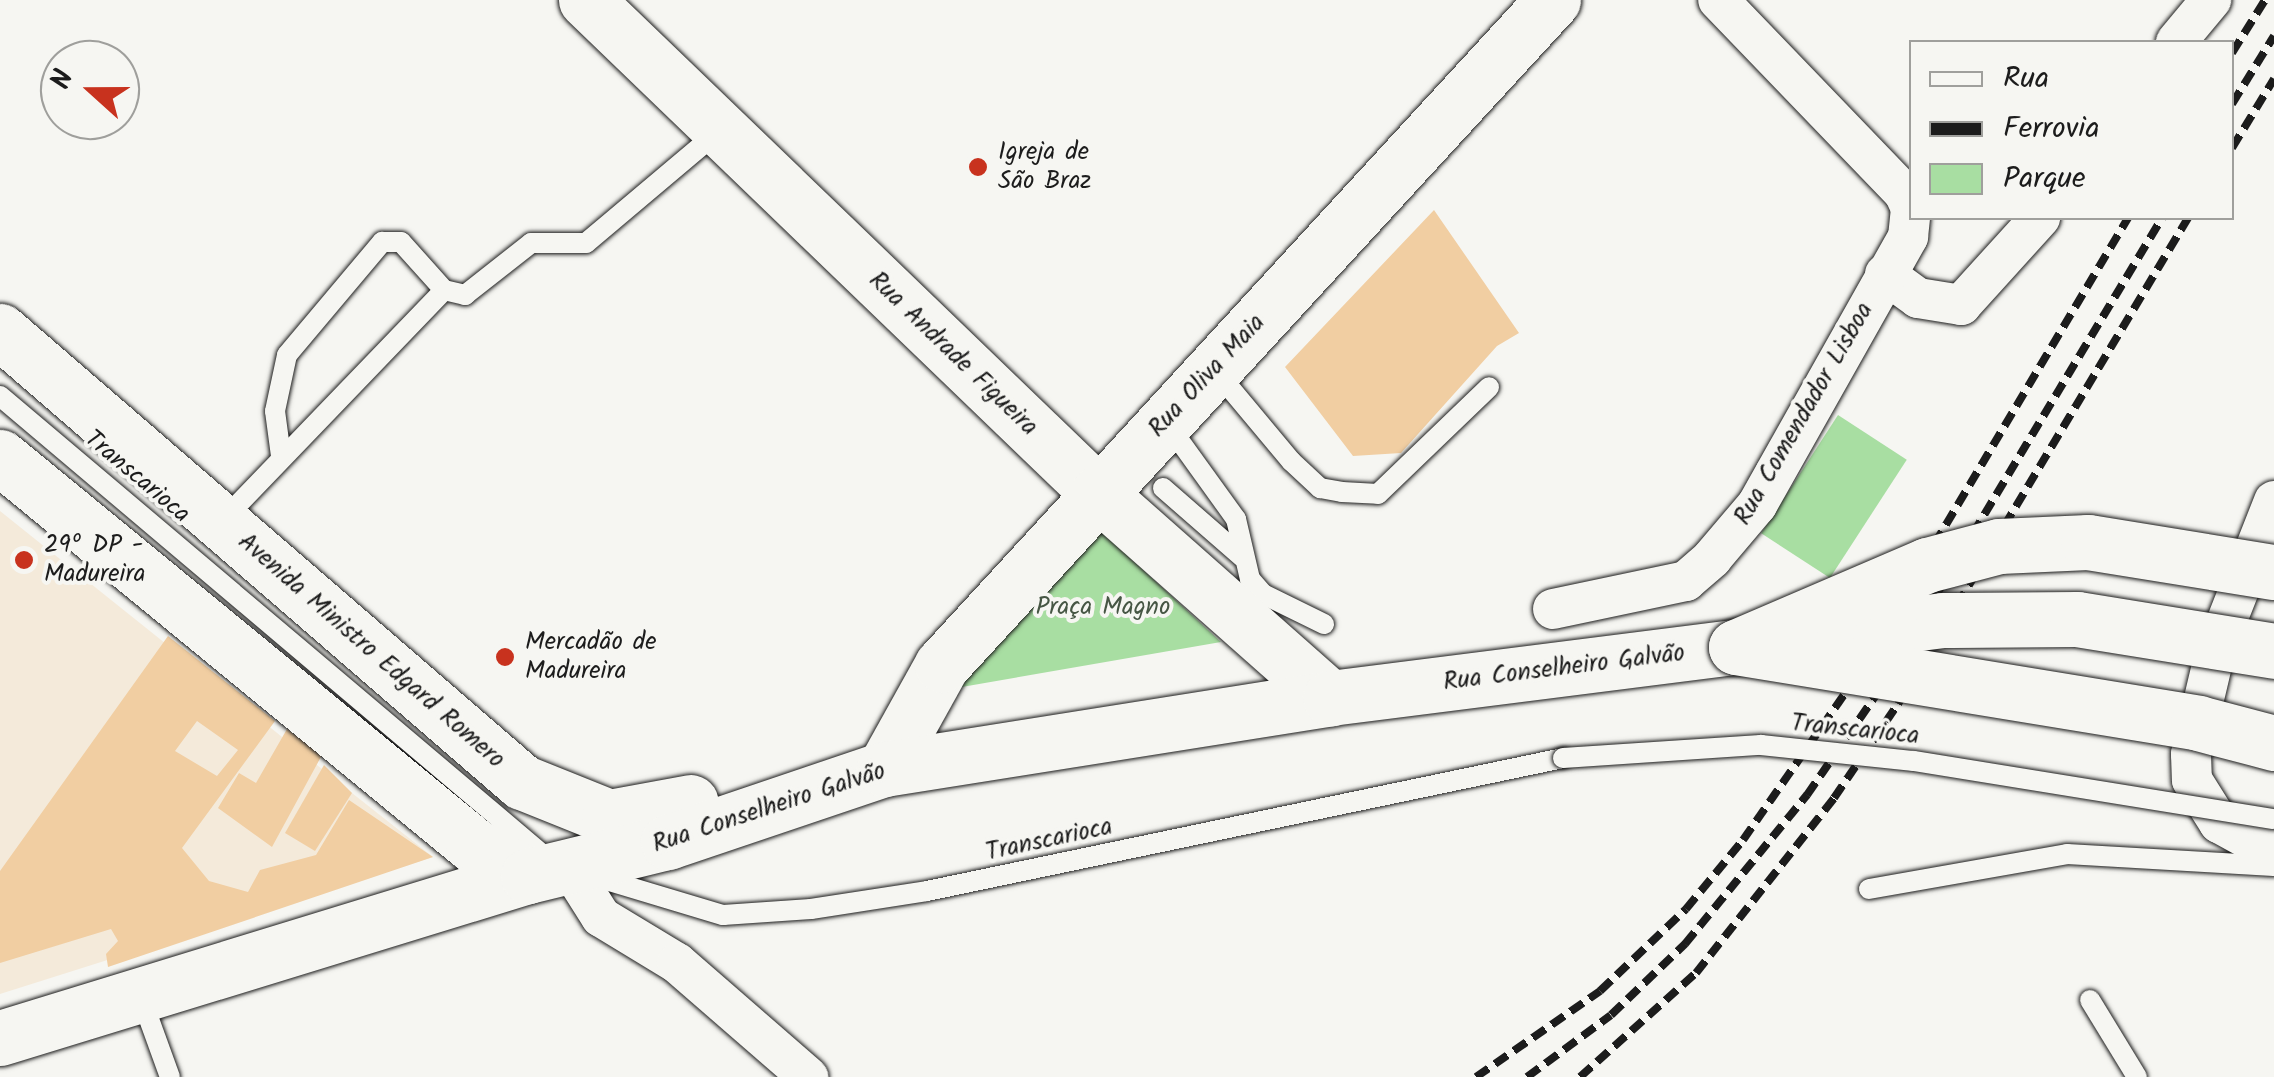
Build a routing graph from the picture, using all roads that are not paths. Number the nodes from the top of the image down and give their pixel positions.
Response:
1 (586, 0) edge
2 (1554, 0) edge
3 (1718, 0) edge
4 (2210, 0) edge
5 (2178, 40) edge
6 (720, 129) junction
7 (1909, 212) edge
8 (1911, 220) edge
9 (2038, 220) edge
10 (1886, 274) junction
11 (444, 290) junction
12 (0, 331) edge
13 (1214, 368) junction
14 (1489, 387) dead end
15 (0, 396) edge
16 (1165, 421) junction
17 (0, 456) edge
18 (281, 456) junction
19 (1164, 488) dead end
20 (1098, 493) junction
21 (2274, 502) edge
22 (223, 520) junction
23 (1242, 557) junction
24 (2274, 572) edge
25 (1553, 609) dead end
26 (1324, 624) dead end
27 (1736, 647) junction
28 (2274, 651) edge
29 (1330, 698) junction
30 (2274, 742) edge
31 (884, 768) junction
32 (803, 792) junction
33 (2274, 819) edge
34 (2274, 853) edge
35 (2274, 866) edge
36 (549, 872) junction
37 (1869, 889) dead end
38 (140, 995) junction
39 (2090, 1000) dead end
40 (0, 1038) edge
41 (170, 1077) edge
42 (808, 1077) edge
43 (2137, 1077) edge

1 - 6 main road, Rua Andrade Figueira
2 - 13 main road, Rua Oliva Maia
3 - 7 street, Rua Comendador Lisboa
4 - 5 street
6 - 11 lane
6 - 20 main road, Rua Andrade Figueira
8 - 10 street, Rua Comendador Lisboa
9 - 10 street
10 - 25 street, Rua Comendador Lisboa
11 - 18 lane
11 - 18 lane
12 - 22 main road, Avenida Ministro Edgard Romero
13 - 14 lane
13 - 16 main road, Rua Oliva Maia
15 - 36 lane, Transcarioca
16 - 20 main road, Rua Oliva Maia
16 - 23 lane
17 - 36 main road
18 - 22 lane
19 - 23 lane
20 - 29 main road, Rua Andrade Figueira
20 - 31 main road, Rua Oliva Maia
21 - 34 street
22 - 32 main road, Avenida Ministro Edgard Romero
23 - 26 lane
24 - 27 main road, bridge
27 - 28 main road, bridge
27 - 29 main road, Rua Conselheiro Galvão
27 - 30 main road, bridge
29 - 31 main road, Rua Conselheiro Galvão
31 - 32 main road, Rua Conselheiro Galvão
32 - 36 main road, Rua Conselheiro Galvão
33 - 36 lane, Transcarioca, bridge
35 - 37 lane
36 - 38 main road, Rua Conselheiro Galvão
36 - 42 street
38 - 40 main road, Rua Conselheiro Galvão
38 - 41 lane
39 - 43 lane

